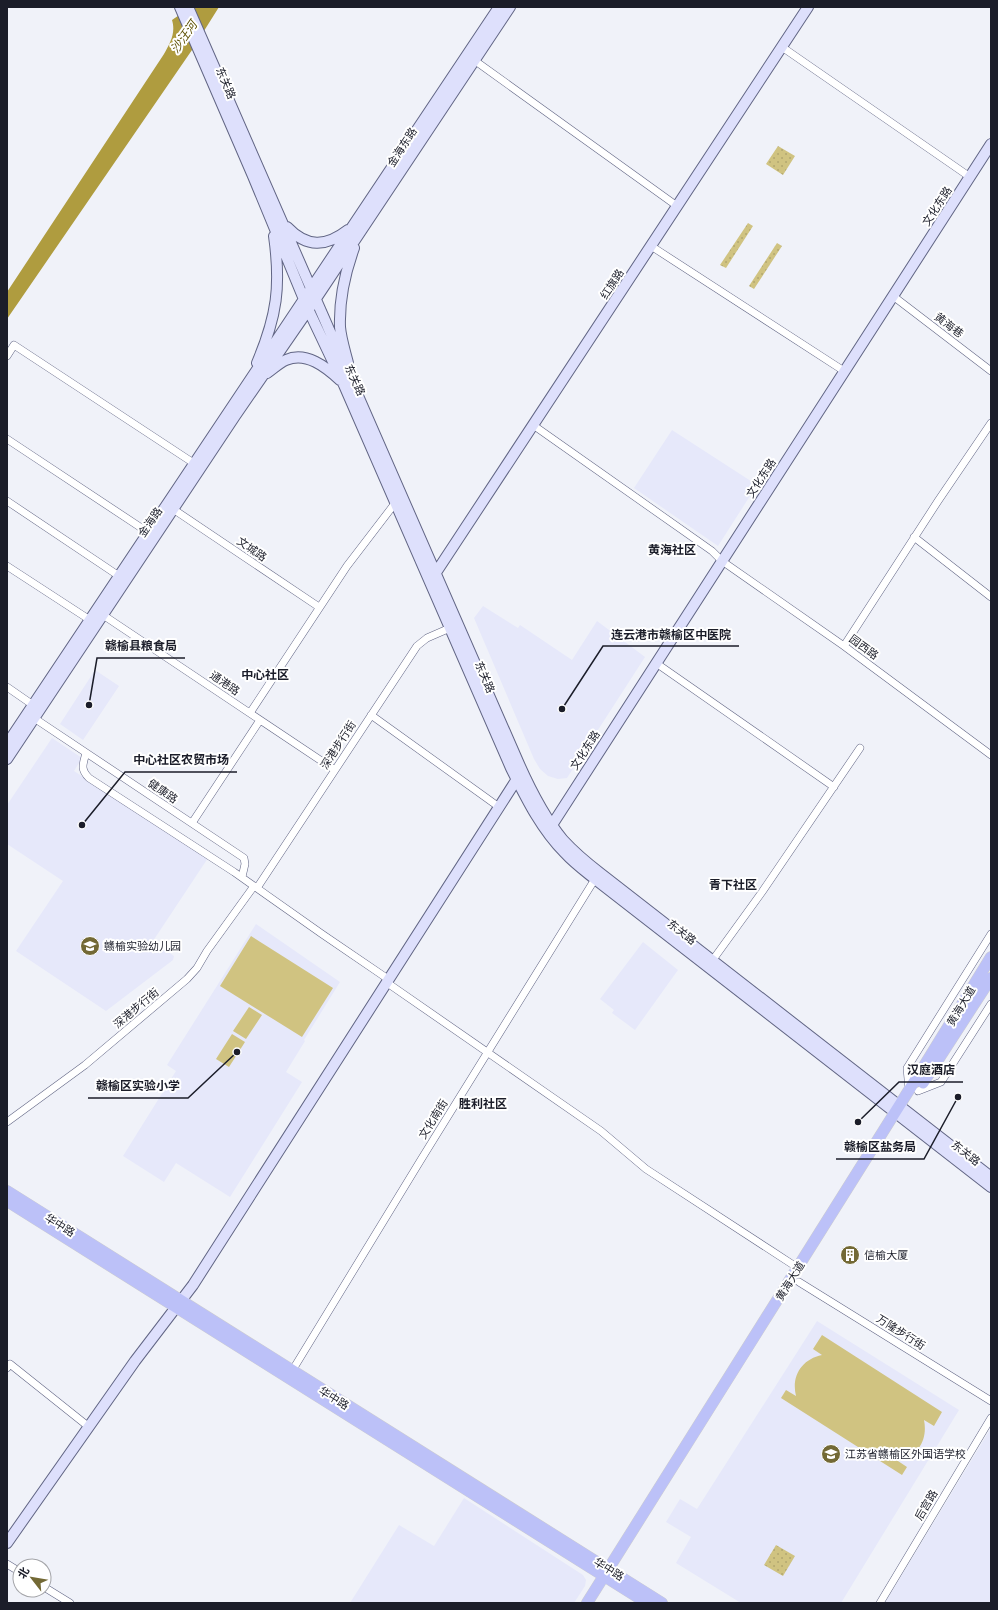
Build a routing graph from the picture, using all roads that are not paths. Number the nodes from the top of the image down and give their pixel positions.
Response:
1 (180, 7) edge
2 (188, 7) edge
3 (500, 7) edge
4 (510, 7) edge
5 (808, 7) edge
6 (782, 47) junction
7 (474, 60) junction
8 (991, 144) edge
9 (970, 177) junction
10 (677, 206) junction
11 (272, 220) junction
12 (283, 223) junction
13 (357, 229) junction
14 (651, 246) junction
15 (311, 290) junction
16 (893, 296) junction
17 (315, 300) junction
18 (306, 305) junction
19 (7, 356) edge
20 (844, 371) junction
21 (991, 371) edge
22 (262, 377) junction
23 (348, 384) junction
24 (247, 386) junction
25 (991, 423) edge
26 (534, 425) junction
27 (7, 439) edge
28 (195, 464) junction
29 (7, 501) edge
30 (396, 502) junction
31 (173, 509) junction
32 (149, 533) junction
33 (914, 537) junction
34 (722, 561) junction
35 (7, 566) edge
36 (436, 574) junction
37 (119, 576) junction
38 (991, 597) edge
39 (319, 607) junction
40 (103, 615) junction
41 (90, 620) junction
42 (450, 628) junction
43 (844, 646) junction
44 (656, 663) junction
45 (7, 687) edge
46 (33, 705) junction
47 (250, 713) junction
48 (371, 715) junction
49 (34, 718) junction
50 (260, 720) junction
51 (7, 744) edge
52 (860, 748) dead end
53 (86, 753) junction
54 (991, 754) edge
55 (7, 759) edge
56 (335, 770) junction
57 (517, 779) junction
58 (834, 788) junction
59 (499, 807) junction
60 (192, 823) junction
61 (552, 825) junction
62 (242, 877) junction
63 (595, 880) junction
64 (255, 887) junction
65 (991, 934) edge
66 (991, 957) edge
67 (712, 961) junction
68 (991, 978) edge
69 (387, 981) junction
70 (991, 1004) edge
71 (488, 1051) junction
72 (914, 1091) junction
73 (900, 1112) junction
74 (7, 1122) edge
75 (991, 1177) edge
76 (991, 1188) edge
77 (7, 1191) edge
78 (7, 1201) edge
79 (798, 1268) junction
80 (799, 1282) junction
81 (178, 1304) junction
82 (8, 1366) edge
83 (292, 1371) junction
84 (991, 1401) edge
85 (991, 1418) edge
86 (89, 1427) junction
87 (7, 1543) edge
88 (609, 1574) junction
89 (52, 1592) edge
90 (70, 1603) edge
91 (587, 1603) edge
92 (596, 1603) edge
93 (647, 1603) edge
94 (662, 1603) edge
95 (880, 1603) edge

1 - 11 main road, 东关路
2 - 12 main road, 东关路
3 - 13 main road, 金海东路
4 - 7 main road, 金海东路
5 - 6 main road, 红旗路
6 - 9 street
6 - 10 main road, 红旗路
7 - 10 street
7 - 13 main road, 金海东路
8 - 9 main road, 文化东路
9 - 16 main road, 文化东路
10 - 14 main road, 红旗路
11 - 18 main road, 东关路
11 - 24 main road
12 - 13 main road
12 - 15 main road, 东关路
13 - 15 main road, 金海东路
13 - 17 main road, 金海东路
13 - 23 main road
14 - 20 street
14 - 26 main road, 红旗路
15 - 17 main road, 东关路
15 - 18 main road, 金海路
16 - 20 main road, 文化东路
16 - 21 street, 黄海巷
17 - 18 main road, 金海路
17 - 23 main road, 东关路
18 - 22 main road, 金海路
18 - 23 main road, 东关路
18 - 24 main road, 金海路
19 - 28 street
20 - 34 main road, 文化东路
22 - 23 main road
22 - 31 main road, 金海路
23 - 30 main road, 东关路
23 - 36 main road, 东关路
24 - 28 main road, 金海路
25 - 33 street
26 - 34 street, 园西路
26 - 36 main road, 红旗路
27 - 32 street
28 - 32 main road, 金海路
29 - 37 street
30 - 39 street
30 - 42 main road, 东关路
31 - 39 street, 文城路
31 - 40 main road, 金海路
32 - 37 main road, 金海路
33 - 38 street
33 - 43 street
34 - 43 street, 园西路
34 - 44 main road, 文化东路
35 - 41 street
36 - 61 main road, 东关路
37 - 41 main road, 金海路
39 - 47 street
40 - 47 street, 通港路
40 - 49 main road, 金海路
41 - 46 main road, 金海路
42 - 48 street, 深港步行街
42 - 57 main road, 东关路
43 - 54 street, 园西路
44 - 58 street
44 - 61 main road, 文化东路
45 - 46 street
46 - 51 main road, 金海路
47 - 50 street, 通港路
48 - 56 street, 深港步行街
48 - 59 street
49 - 53 street, 健康路
49 - 55 main road, 金海路
50 - 56 street, 通港路
50 - 60 street
52 - 58 street
53 - 60 street, 健康路
53 - 62 street
56 - 64 street, 深港步行街
57 - 59 main road
57 - 63 main road, 东关路
58 - 67 street
59 - 69 main road
60 - 62 street, 健康路
61 - 67 main road, 东关路
62 - 64 street
63 - 71 street, 文化南街
63 - 73 main road, 东关路
64 - 69 street
64 - 74 street, 深港步行街
65 - 72 street
66 - 72 main road, 黄海大道
67 - 73 main road, 东关路
68 - 72 main road, 黄海大道
69 - 71 street
69 - 81 main road
70 - 72 street
71 - 79 street
71 - 83 street, 文化南街
72 - 73 main road, 黄海大道
73 - 75 main road, 东关路
73 - 76 main road, 东关路
73 - 79 main road, 黄海大道
73 - 80 main road, 黄海大道
77 - 81 main road, 华中路
78 - 81 main road, 华中路
79 - 88 main road, 黄海大道
80 - 84 street, 万隆步行街
80 - 88 main road, 黄海大道
81 - 83 main road, 华中路
81 - 86 main road
81 - 88 main road, 华中路
82 - 86 street
83 - 88 main road, 华中路
85 - 95 street, 后宫路
86 - 87 main road
88 - 91 main road, 黄海大道
88 - 92 main road, 黄海大道
88 - 93 main road, 华中路
88 - 94 main road, 华中路
89 - 90 street

